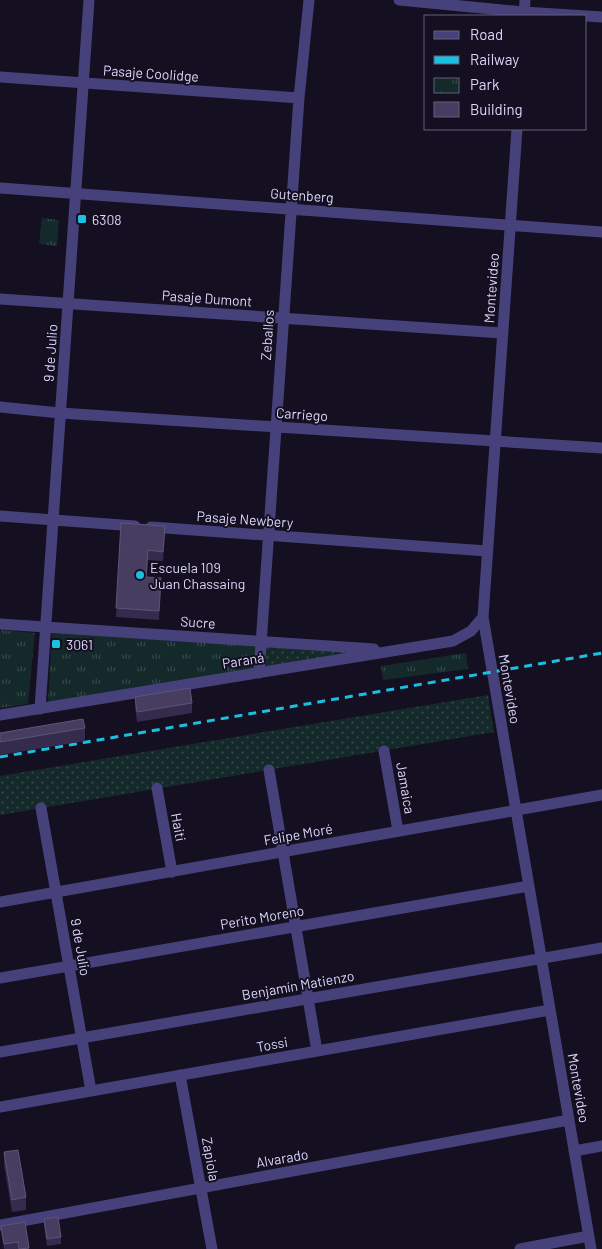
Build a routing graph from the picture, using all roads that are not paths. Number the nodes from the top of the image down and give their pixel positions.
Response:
1 (90, 0) edge
2 (308, 0) edge
3 (399, 0) edge
4 (415, 0) edge
5 (525, 9) edge
6 (583, 15) edge
7 (587, 15) edge
8 (602, 17) edge
9 (0, 77) edge
10 (84, 83) junction
11 (299, 98) junction
12 (516, 130) edge
13 (0, 188) edge
14 (76, 194) junction
15 (291, 209) junction
16 (510, 225) junction
17 (602, 232) edge
18 (0, 299) edge
19 (69, 304) junction
20 (283, 318) junction
21 (502, 333) junction
22 (0, 407) edge
23 (60, 413) junction
24 (275, 427) junction
25 (494, 441) junction
26 (602, 448) edge
27 (0, 516) edge
28 (54, 520) junction
29 (268, 536) junction
30 (487, 551) junction
31 (482, 617) junction
32 (0, 624) edge
33 (47, 627) junction
34 (261, 642) junction
35 (393, 650) junction
36 (259, 673) junction
37 (40, 709) junction
38 (0, 715) edge
39 (384, 751) dead end
40 (269, 770) dead end
41 (157, 788) dead end
42 (602, 795) edge
43 (41, 808) dead end
44 (516, 810) junction
45 (398, 832) junction
46 (283, 852) junction
47 (172, 872) junction
48 (529, 886) junction
49 (56, 892) junction
50 (0, 902) edge
51 (296, 926) junction
52 (602, 948) edge
53 (541, 958) junction
54 (69, 966) junction
55 (0, 978) edge
56 (309, 999) junction
57 (550, 1010) junction
58 (82, 1038) junction
59 (317, 1051) junction
60 (0, 1052) edge
61 (180, 1075) junction
62 (91, 1091) junction
63 (0, 1108) edge
64 (569, 1120) junction
65 (602, 1146) edge
66 (574, 1151) junction
67 (201, 1188) junction
68 (0, 1224) edge
69 (589, 1236) junction
70 (212, 1249) edge
71 (520, 1249) edge
72 (591, 1249) edge

1 - 10 street, 9 de Julio
2 - 11 street, Zeballos
3 - 4 street
4 - 5 street
5 - 6 street
7 - 8 street
9 - 10 street, Pasaje Coolidge
10 - 11 street, Pasaje Coolidge
10 - 14 street, 9 de Julio
11 - 15 street, Zeballos
12 - 16 street, Montevideo
13 - 14 street, Gutenberg
14 - 15 street, Gutenberg
14 - 19 street, 9 de Julio
15 - 16 street, Gutenberg
15 - 20 street, Zeballos
16 - 17 street, Gutenberg
16 - 21 street, Montevideo
18 - 19 street, Pasaje Dumont
19 - 20 street, Pasaje Dumont
19 - 23 street, 9 de Julio
20 - 21 street, Pasaje Dumont
20 - 24 street, Zeballos
21 - 25 street, Montevideo
22 - 23 street, Carriego
23 - 24 street, Carriego
23 - 28 street, 9 de Julio
24 - 25 street, Carriego
24 - 29 street, Zeballos
25 - 26 street, Carriego
25 - 30 street, Montevideo
27 - 28 street, Pasaje Newbery
28 - 29 street, Pasaje Newbery
28 - 33 street, 9 de Julio
29 - 30 street, Pasaje Newbery
29 - 34 street, Zeballos
30 - 31 street, Montevideo
31 - 35 street, Paraná
31 - 44 street, Montevideo
32 - 33 street, Sucre
33 - 34 street, Sucre
33 - 37 street, 9 de Julio
34 - 35 street, Sucre
34 - 36 street, Zeballos
35 - 36 street, Paraná
36 - 37 street, Paraná
37 - 38 street, Paraná
39 - 45 street, Jamaica
40 - 46 street
41 - 47 street, Haiti
42 - 44 street, Felipe Moré
43 - 49 street, 9 de Julio
44 - 45 street, Felipe Moré
44 - 48 street, Montevideo
45 - 46 street, Felipe Moré
46 - 47 street, Felipe Moré
46 - 51 street
47 - 49 street, Felipe Moré
48 - 51 street, Perito Moreno
48 - 53 street, Montevideo
49 - 50 street, Felipe Moré
49 - 54 street, 9 de Julio
51 - 54 street, Perito Moreno
51 - 56 street
52 - 53 street, Benjamín Matienzo
53 - 56 street, Benjamín Matienzo
53 - 57 street, Montevideo
54 - 55 street, Perito Moreno
54 - 58 street, 9 de Julio
56 - 58 street, Benjamín Matienzo
56 - 59 street
57 - 59 street, Tossi
57 - 64 street, Montevideo
58 - 60 street, Benjamín Matienzo
58 - 62 street, 9 de Julio
59 - 61 street, Tossi
61 - 62 street, Tossi
61 - 67 street, Zapiola
62 - 63 street, Tossi
64 - 66 street, Montevideo
64 - 67 street, Alvarado
65 - 66 street
66 - 69 street, Montevideo
67 - 68 street, Alvarado
67 - 70 street, Zapiola
69 - 71 street
69 - 72 street, Montevideo

